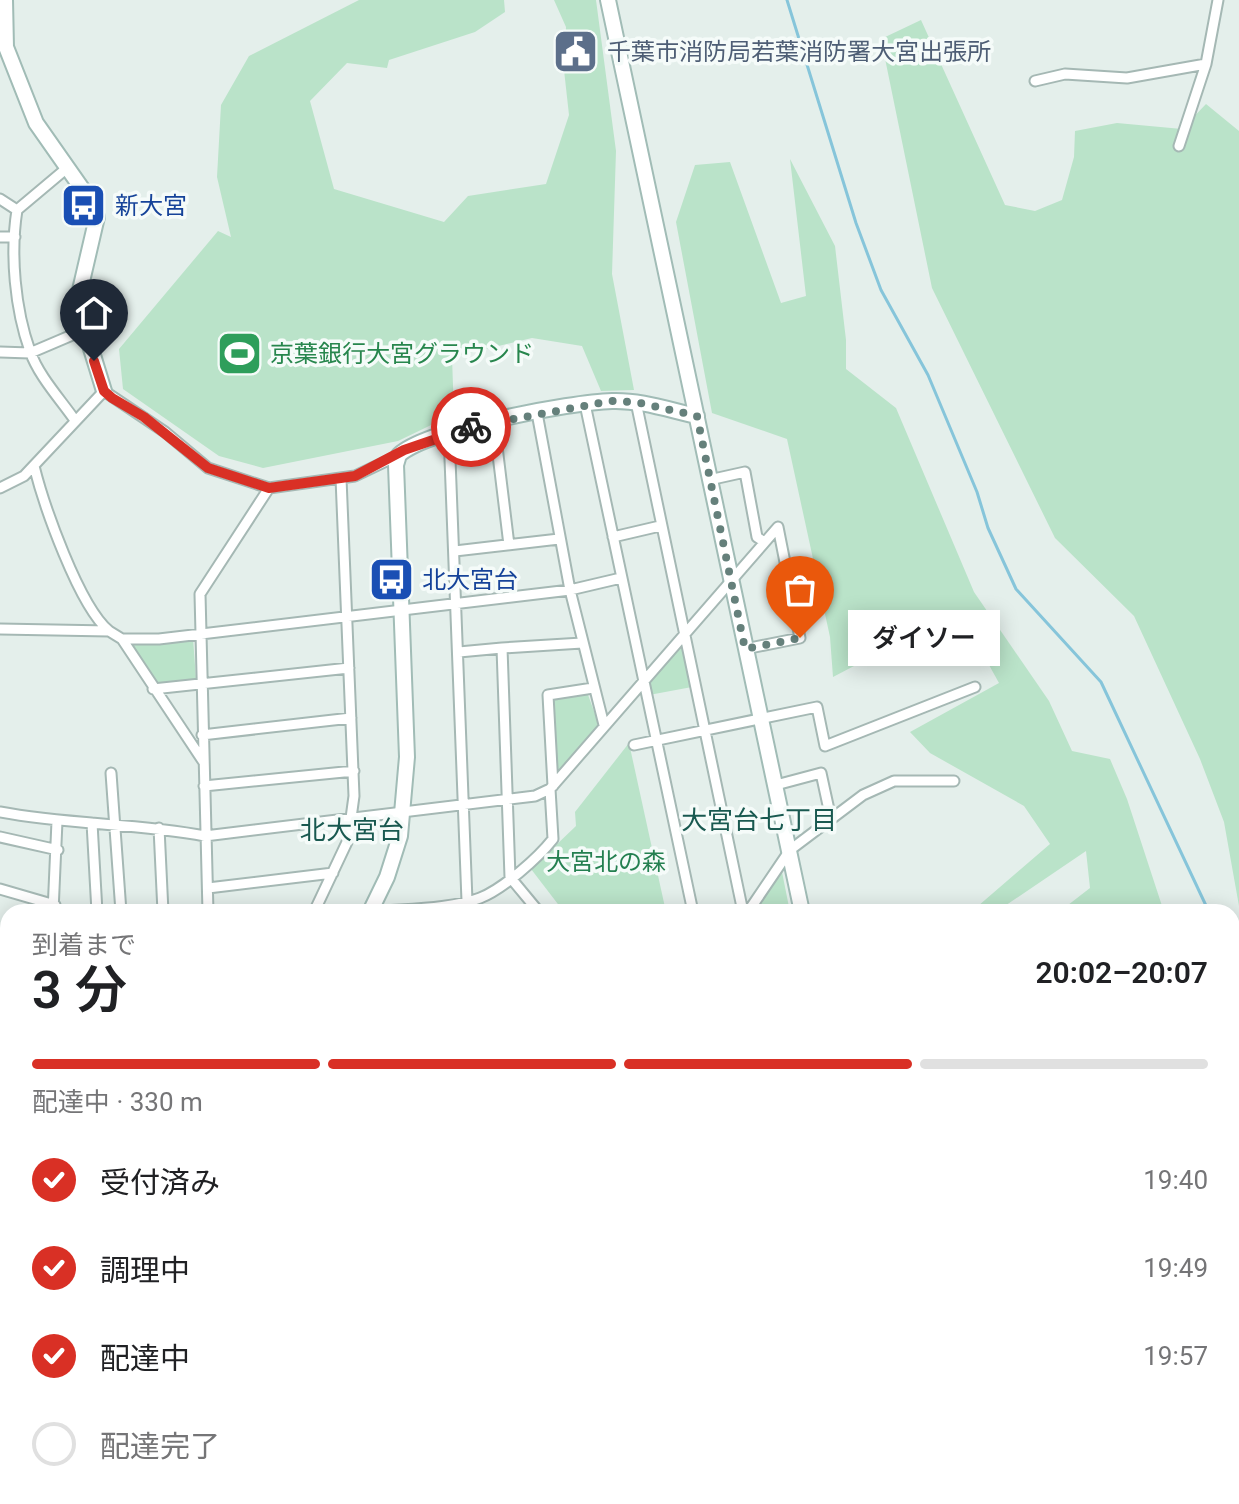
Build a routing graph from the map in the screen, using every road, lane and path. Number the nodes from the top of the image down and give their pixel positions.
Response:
1 (5, 0) edge
2 (608, 0) edge
3 (1218, 0) edge
4 (1206, 64) junction
5 (1035, 81) dead end
6 (1179, 146) dead end
7 (67, 168) junction
8 (0, 199) edge
9 (17, 210) junction
10 (0, 237) edge
11 (15, 237) junction
12 (84, 330) junction
13 (0, 352) edge
14 (30, 353) junction
15 (104, 391) junction
16 (636, 402) junction
17 (585, 404) junction
18 (537, 413) junction
19 (697, 416) junction
20 (74, 419) junction
21 (494, 422) junction
22 (449, 433) junction
23 (399, 455) junction
24 (34, 466) junction
25 (341, 478) junction
26 (709, 480) junction
27 (0, 488) edge
28 (269, 488) junction
29 (660, 526) junction
30 (613, 537) junction
31 (559, 539) junction
32 (763, 541) junction
33 (509, 545) junction
34 (455, 551) junction
35 (621, 578) junction
36 (730, 580) junction
37 (570, 590) junction
38 (457, 601) junction
39 (404, 609) junction
40 (347, 616) junction
41 (0, 629) edge
42 (109, 631) junction
43 (199, 634) junction
44 (684, 634) junction
45 (122, 639) junction
46 (582, 643) junction
47 (502, 648) junction
48 (745, 649) junction
49 (459, 652) junction
50 (349, 668) junction
51 (644, 680) junction
52 (200, 684) junction
53 (975, 687) dead end
54 (593, 688) junction
55 (153, 689) junction
56 (351, 718) junction
57 (761, 718) junction
58 (604, 725) junction
59 (703, 731) junction
60 (202, 735) junction
61 (657, 741) junction
62 (634, 745) dead end
63 (203, 761) junction
64 (354, 771) junction
65 (111, 773) dead end
66 (954, 781) dead end
67 (776, 785) junction
68 (204, 786) junction
69 (552, 787) junction
70 (509, 802) junction
71 (465, 805) junction
72 (0, 812) edge
73 (402, 815) junction
74 (831, 819) junction
75 (351, 820) junction
76 (57, 821) junction
77 (92, 823) junction
78 (115, 824) junction
79 (159, 828) junction
80 (205, 836) junction
81 (0, 837) edge
82 (58, 850) junction
83 (790, 850) junction
84 (333, 873) junction
85 (510, 877) junction
86 (208, 888) junction
87 (0, 889) edge
88 (467, 901) junction
89 (43, 904) edge
90 (54, 904) edge
91 (97, 904) edge
92 (120, 904) edge
93 (163, 904) edge
94 (208, 904) edge
95 (318, 904) edge
96 (375, 904) edge
97 (446, 904) edge
98 (530, 904) edge
99 (691, 904) edge
100 (744, 904) edge
101 (752, 904) edge
102 (800, 904) edge

1 - 7 street
2 - 19 street
3 - 4 street
4 - 5 street
4 - 6 street
7 - 9 street
7 - 12 street
8 - 9 street
9 - 11 street
10 - 11 street
11 - 14 street
12 - 14 street
12 - 15 street
13 - 14 street
14 - 20 street
15 - 20 street
15 - 28 street
16 - 17 street
16 - 19 street
16 - 29 street
17 - 18 street
17 - 30 street
18 - 21 street
18 - 31 street
19 - 26 street
20 - 24 street
21 - 22 street
21 - 33 street
22 - 23 street
22 - 34 street
23 - 25 street
23 - 39 street
24 - 27 street
24 - 42 street
25 - 28 street
25 - 40 street
26 - 32 street
26 - 36 street
28 - 43 street
29 - 30 street
29 - 44 street
30 - 35 street
31 - 33 street
31 - 37 street
32 - 36 street
32 - 48 street
33 - 34 street
34 - 38 street
35 - 37 street
35 - 51 street
36 - 44 street
36 - 48 street
37 - 38 street
37 - 46 street
38 - 39 street
38 - 49 street
39 - 40 street
39 - 73 street
40 - 43 street
40 - 50 street
41 - 42 street
42 - 45 street
43 - 45 street
43 - 52 street
44 - 51 street
44 - 59 street
45 - 55 street
46 - 47 street
46 - 54 street
47 - 49 street
47 - 70 street
48 - 57 street
49 - 71 street
50 - 52 street
50 - 56 street
51 - 58 street
51 - 61 street
52 - 55 street
52 - 60 street
53 - 57 street
54 - 58 street
54 - 69 street
55 - 63 street
56 - 60 street
56 - 64 street
57 - 59 street
57 - 67 street
58 - 69 street
59 - 61 street
59 - 100 street
60 - 63 street
61 - 62 street
61 - 99 street
63 - 68 street
64 - 68 street
64 - 75 street
65 - 78 street
66 - 74 street
67 - 74 street
67 - 83 street
68 - 80 street
69 - 70 street
69 - 85 street
70 - 71 street
70 - 85 street
71 - 73 street
71 - 88 street
72 - 76 street
73 - 75 street
73 - 96 street
74 - 83 street
75 - 80 street
75 - 84 street
76 - 77 street
76 - 82 street
77 - 78 street
77 - 91 street
78 - 79 street
78 - 92 street
79 - 80 street
79 - 93 street
80 - 86 street
81 - 82 street
82 - 90 street
83 - 101 street
83 - 102 street
84 - 86 street
84 - 95 street
85 - 88 street
85 - 98 street
86 - 94 street
87 - 89 street
88 - 97 street

